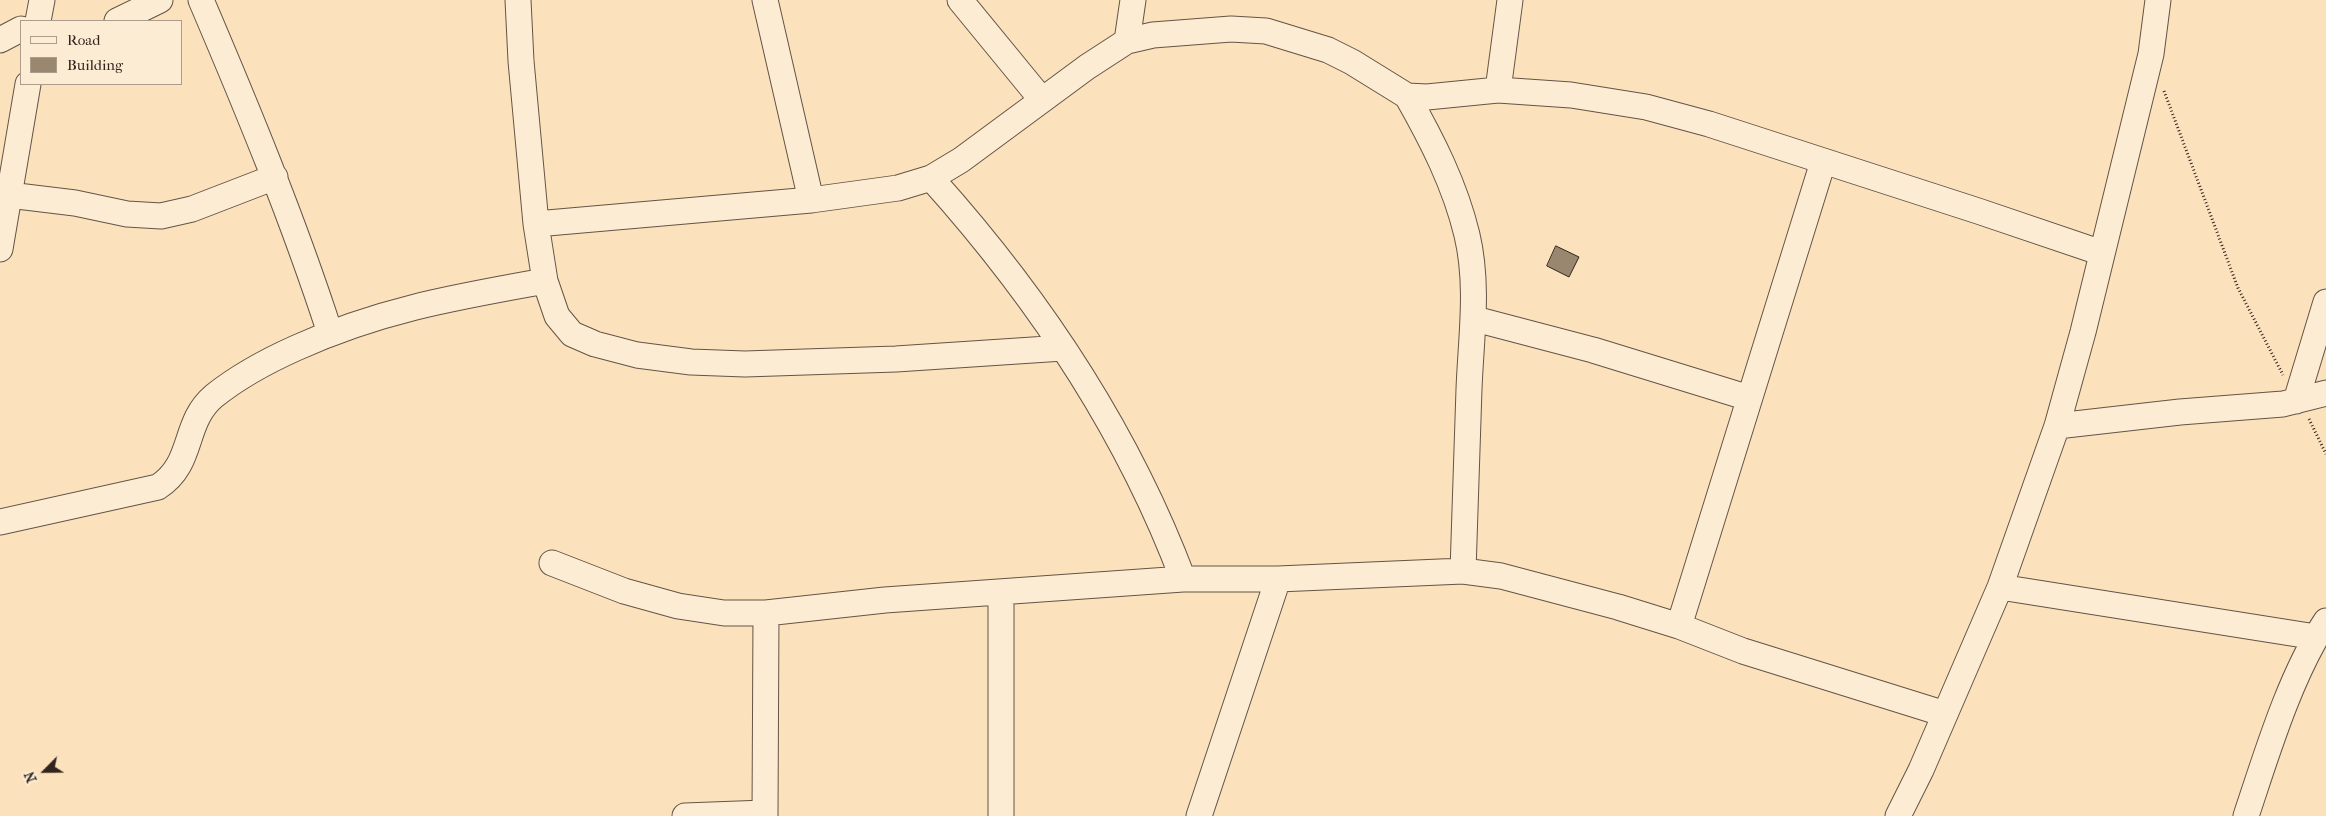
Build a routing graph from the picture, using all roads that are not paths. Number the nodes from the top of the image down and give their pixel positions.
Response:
1 (160, 0) edge
2 (201, 0) edge
3 (518, 0) edge
4 (765, 0) edge
5 (960, 0) edge
6 (1133, 0) edge
7 (1510, 0) edge
8 (2158, 0) edge
9 (120, 20) edge
10 (20, 27) edge
11 (0, 40) edge
12 (1127, 41) junction
13 (28, 85) edge
14 (1498, 90) junction
15 (1407, 96) junction
16 (1042, 100) junction
17 (1822, 162) junction
18 (275, 177) junction
19 (931, 178) junction
20 (8, 195) junction
21 (811, 200) junction
22 (536, 224) junction
23 (0, 250) edge
24 (2102, 253) junction
25 (545, 281) junction
26 (2326, 302) edge
27 (1475, 319) junction
28 (330, 332) junction
29 (1063, 348) junction
30 (2326, 393) edge
31 (1749, 398) junction
32 (2296, 400) junction
33 (2057, 426) junction
34 (0, 522) edge
35 (552, 563) dead end
36 (1463, 571) junction
37 (1183, 579) junction
38 (1278, 579) junction
39 (2000, 587) junction
40 (1001, 592) junction
41 (766, 613) junction
42 (1679, 626) junction
43 (2321, 629) edge
44 (1945, 714) junction
45 (765, 814) edge
46 (685, 816) edge
47 (1001, 816) edge
48 (1199, 816) edge
49 (1898, 816) edge
50 (2246, 816) edge

1 - 9 street
2 - 18 street
3 - 22 street
4 - 21 street
5 - 16 street
6 - 12 street
7 - 14 street
8 - 24 street
10 - 11 street
12 - 15 street
12 - 16 street
13 - 20 street
14 - 15 street
14 - 17 street
15 - 27 street
16 - 19 street
17 - 24 street
17 - 31 street
18 - 20 street
18 - 28 street
19 - 21 street
19 - 29 street
20 - 23 street
21 - 22 street
22 - 25 street
24 - 33 street
25 - 28 street
25 - 29 street
26 - 32 street
27 - 31 street
27 - 36 street
28 - 34 street
29 - 37 street
30 - 32 street
31 - 42 street
32 - 33 street
33 - 39 street
35 - 41 street
36 - 38 street
36 - 42 street
37 - 38 street
37 - 40 street
38 - 48 street
39 - 43 street
39 - 44 street
40 - 41 street
40 - 47 street
41 - 45 street
42 - 44 street
43 - 50 street
44 - 49 street
45 - 46 street

